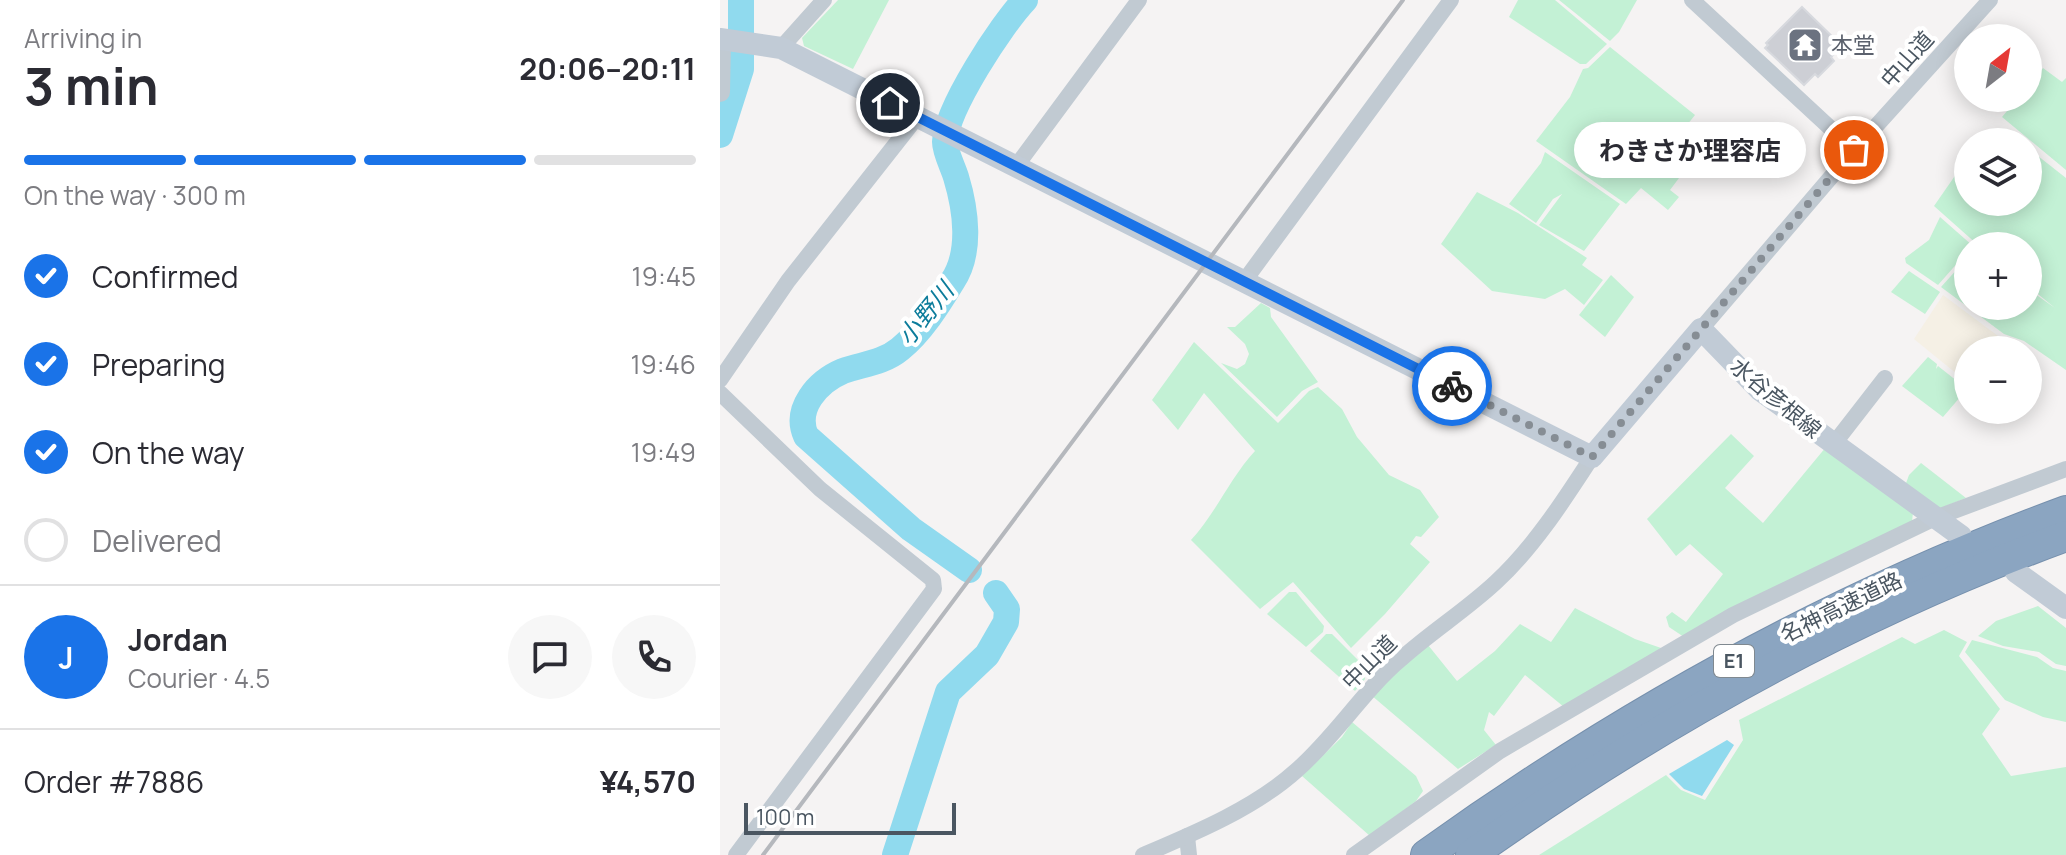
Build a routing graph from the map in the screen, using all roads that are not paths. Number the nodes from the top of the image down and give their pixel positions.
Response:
1 (824, 0) edge
2 (1139, 0) edge
3 (1451, 0) edge
4 (1692, 0) edge
5 (1990, 0) edge
6 (730, 41) edge
7 (781, 48) junction
8 (720, 92) edge
9 (917, 117) junction
10 (1854, 150) junction
11 (1017, 165) junction
12 (1245, 280) junction
13 (1701, 329) junction
14 (1885, 378) dead end
15 (720, 380) edge
16 (720, 393) edge
17 (1833, 445) junction
18 (1592, 457) junction
19 (2066, 469) edge
20 (2066, 511) edge
21 (1935, 518) junction
22 (1961, 536) dead end
23 (2066, 536) edge
24 (2016, 572) dead end
25 (2066, 608) edge
26 (1187, 836) junction
27 (736, 855) edge
28 (1143, 855) edge
29 (1189, 855) edge
30 (1354, 855) edge
31 (1426, 855) edge
32 (1471, 855) edge

1 - 7 street
2 - 11 street
3 - 12 street
4 - 10 street
5 - 10 street, 中山道
6 - 7 main road
6 - 8 street
7 - 9 main road
9 - 11 main road
9 - 15 street
10 - 13 street, 中山道
11 - 12 main road
12 - 18 main road
13 - 17 main road, 水谷彦根線
13 - 18 main road
14 - 17 street
16 - 27 street
17 - 21 main road, 水谷彦根線
18 - 26 street, 中山道
19 - 21 street
20 - 31 highway, 名神高速道路 / E1
21 - 22 main road, 水谷彦根線
21 - 30 street
23 - 32 highway, 名神高速道路 / E1
24 - 25 main road
26 - 28 street, 中山道
26 - 29 street

